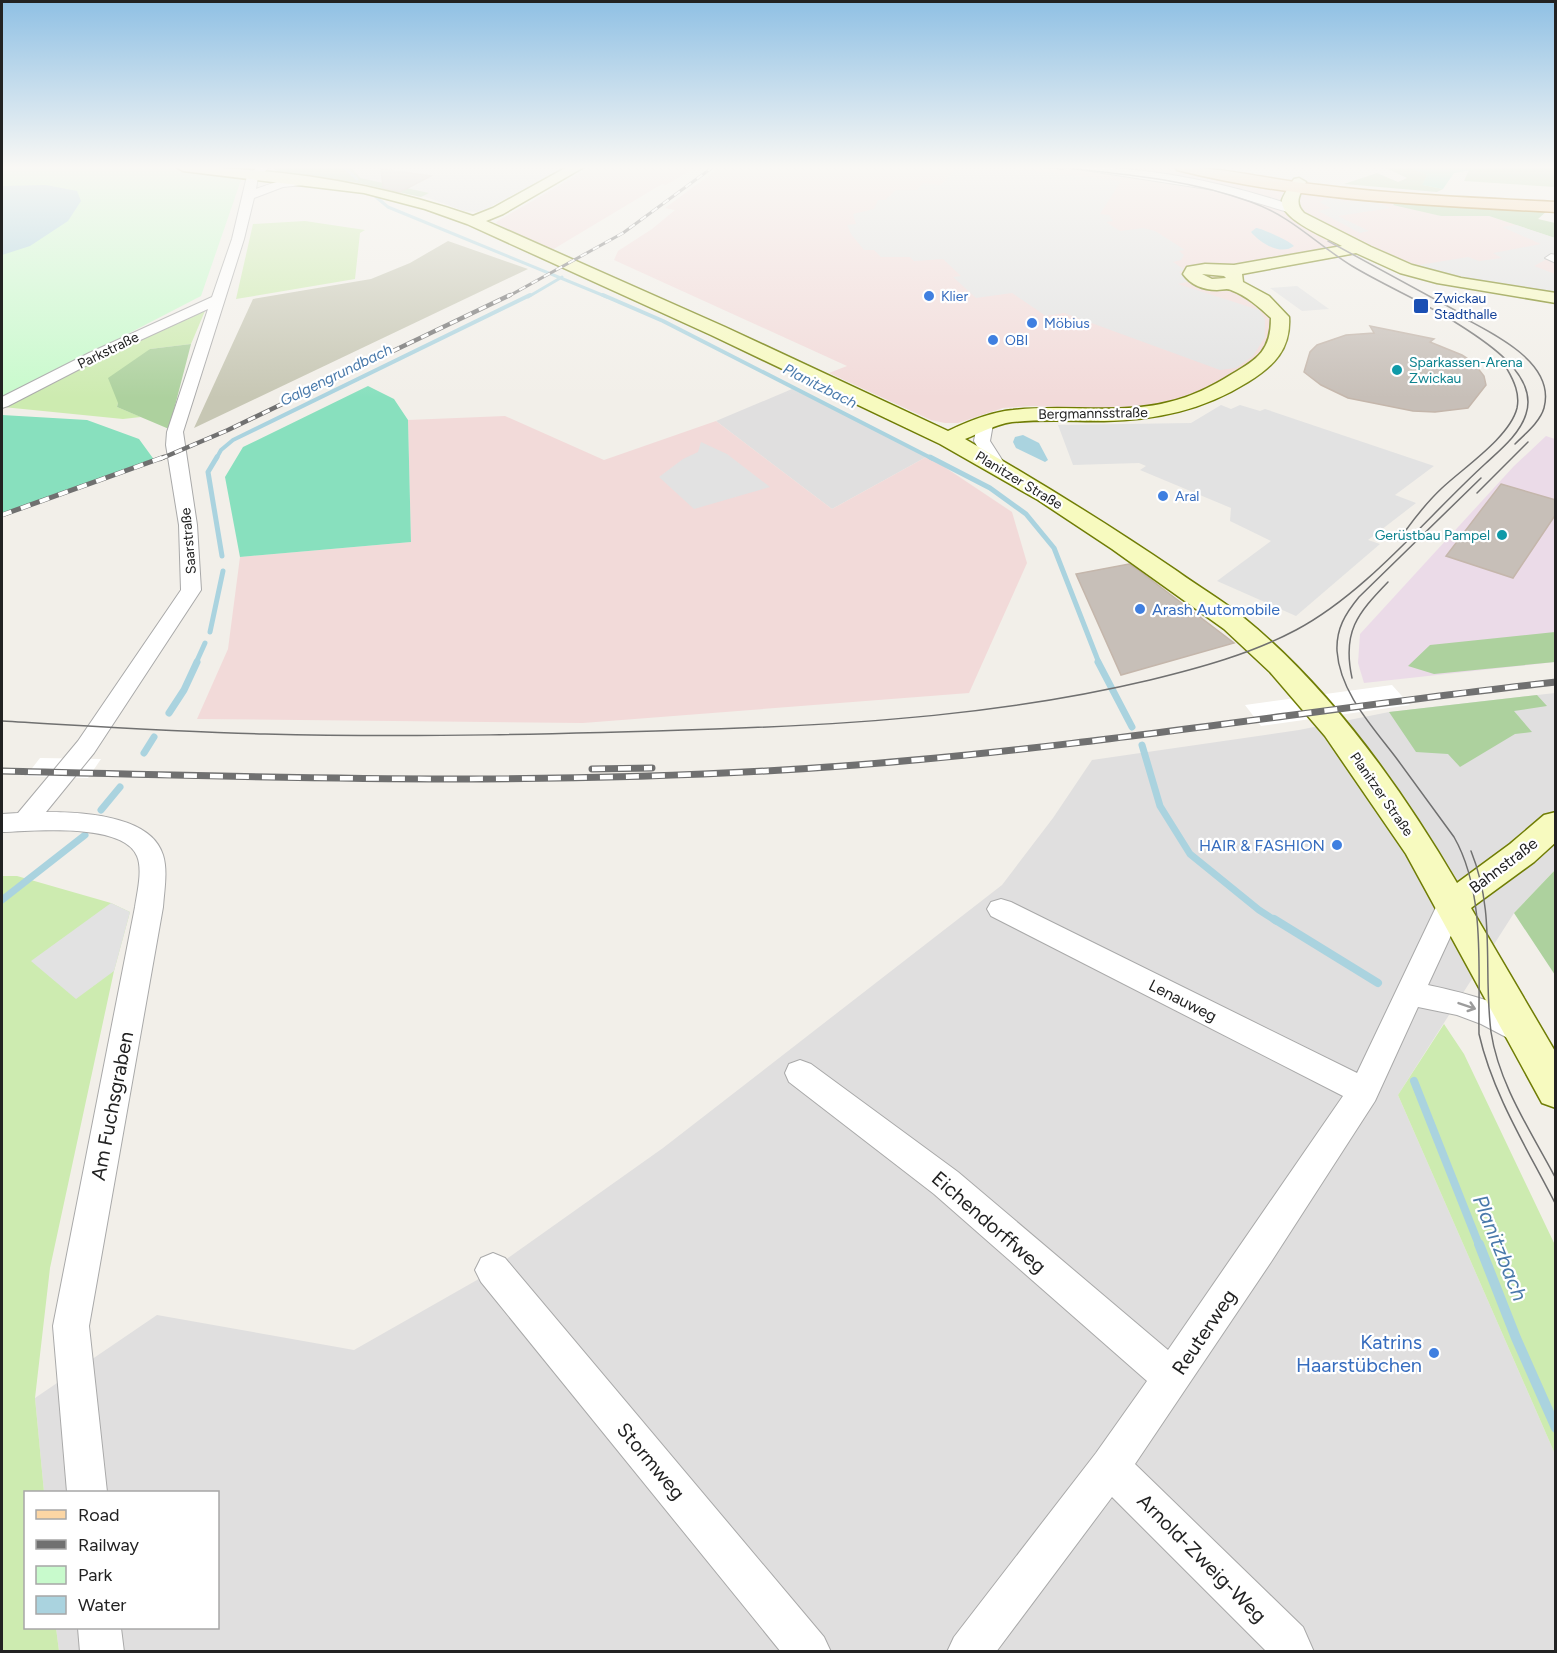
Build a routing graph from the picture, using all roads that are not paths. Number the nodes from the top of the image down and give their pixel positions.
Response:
1 (236, 244) edge
2 (525, 244) edge
3 (1355, 244) edge
4 (1361, 247) junction
5 (1556, 298) edge
6 (217, 300) junction
7 (2, 404) edge
8 (985, 424) junction
9 (948, 439) junction
10 (997, 466) junction
11 (13, 822) edge
12 (1556, 823) edge
13 (1451, 905) junction
14 (1001, 909) dead end
15 (1410, 994) junction
16 (1523, 1033) junction
17 (800, 1073) dead end
18 (1364, 1091) junction
19 (1556, 1091) edge
20 (493, 1270) dead end
21 (1172, 1378) junction
22 (1110, 1467) junction
23 (87, 1491) edge
24 (100, 1629) edge
25 (102, 1652) edge
26 (809, 1652) edge
27 (969, 1652) edge
28 (1292, 1652) edge

1 - 6 street, Saarstraße
2 - 9 main road, Planitzer Straße
3 - 4 main road
4 - 5 main road
4 - 8 main road, Bergmannsstraße
6 - 7 street, Parkstraße
6 - 11 street, Saarstraße
8 - 9 main road, Bergmannsstraße
8 - 10 street
9 - 10 main road, Planitzer Straße
10 - 13 main road, Planitzer Straße
11 - 23 street, Am Fuchsgraben
12 - 13 main road, Bahnstraße
13 - 15 street, Reuterweg
13 - 16 main road, Planitzer Straße
14 - 18 street, Lenauweg
15 -> 16 street
15 - 18 street, Reuterweg
16 - 19 main road, Planitzer Straße
17 - 21 street, Eichendorffweg
18 - 21 street, Reuterweg
20 - 26 street, Stormweg
21 - 22 street, Reuterweg
22 - 27 street, Reuterweg
22 - 28 street, Arnold-Zweig-Weg
24 - 25 street

